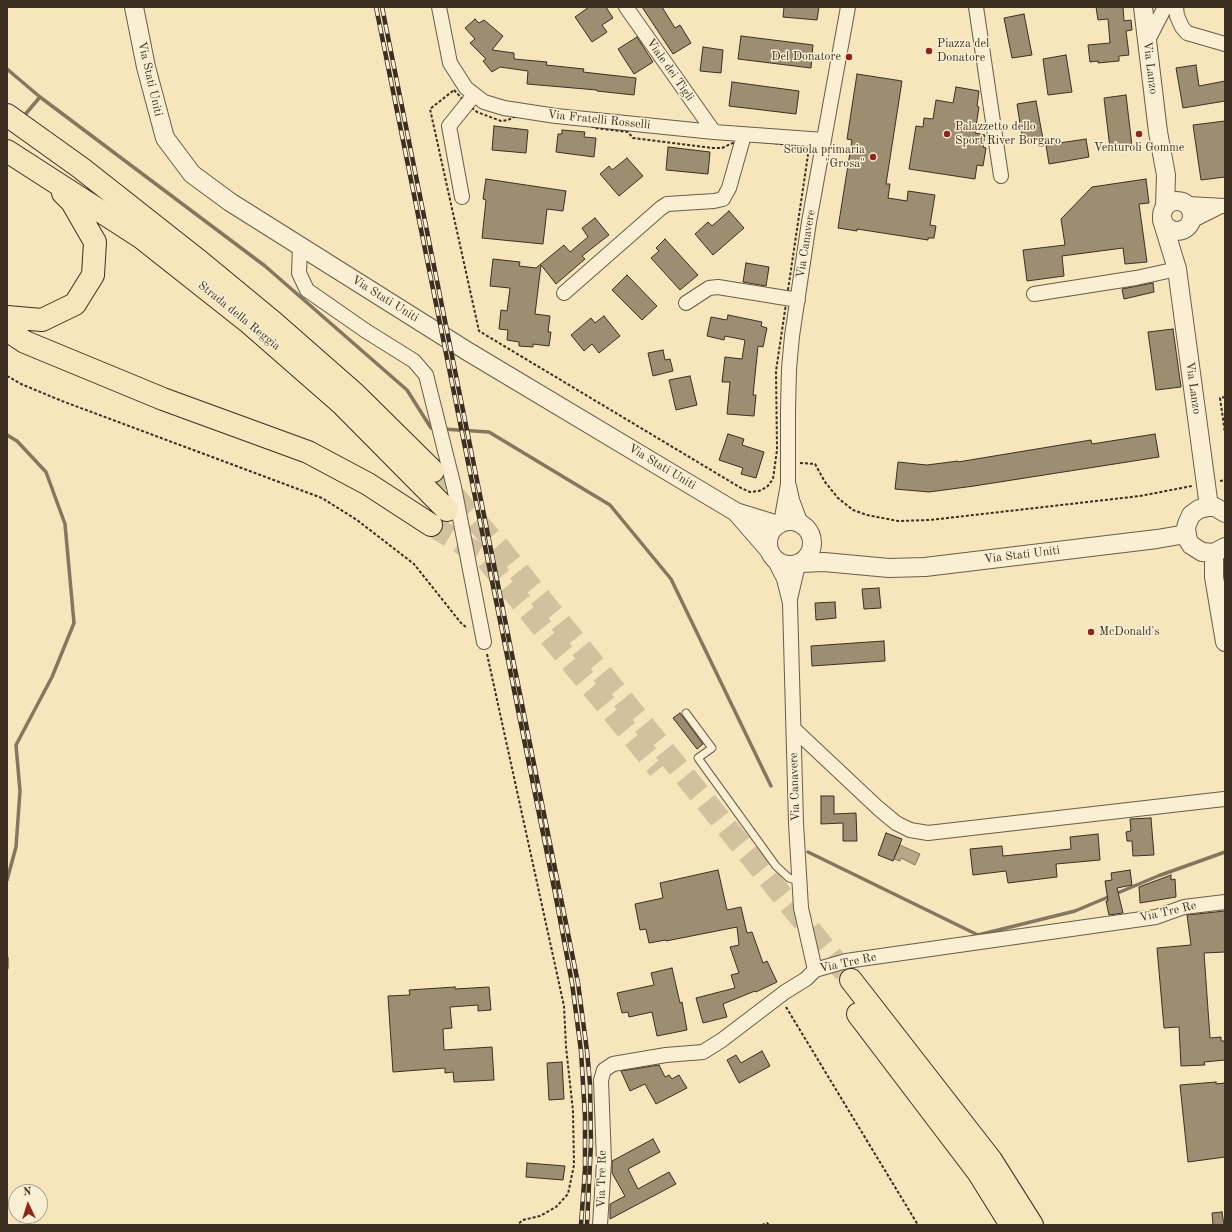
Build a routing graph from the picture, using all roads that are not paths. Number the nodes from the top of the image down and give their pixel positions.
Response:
1 (134, 7) edge
2 (439, 7) edge
3 (626, 7) edge
4 (848, 7) edge
5 (976, 7) edge
6 (1142, 7) edge
7 (1165, 7) edge
8 (1176, 7) edge
9 (1146, 42) junction
10 (1225, 44) edge
11 (470, 99) junction
12 (7, 115) edge
13 (714, 132) junction
14 (743, 137) junction
15 (824, 140) junction
16 (7, 147) edge
17 (7, 151) edge
18 (1166, 175) junction
19 (47, 176) junction
20 (1001, 176) dead end
21 (462, 197) dead end
22 (1222, 207) edge
23 (1163, 213) junction
24 (1187, 214) junction
25 (300, 246) junction
26 (198, 261) junction
27 (1177, 269) junction
28 (564, 293) dead end
29 (1034, 294) dead end
30 (792, 300) junction
31 (686, 304) dead end
32 (7, 317) edge
33 (7, 330) edge
34 (433, 471) tunnel mouth
35 (788, 484) junction
36 (447, 510) tunnel mouth
37 (1217, 510) edge
38 (736, 512) junction
39 (779, 524) junction
40 (431, 525) tunnel mouth
41 (806, 530) junction
42 (1186, 534) junction
43 (1220, 550) edge
44 (772, 554) junction
45 (800, 564) junction
46 (858, 566) junction
47 (790, 603) junction
48 (484, 642) road end
49 (1225, 642) edge
50 (686, 713) dead end
51 (794, 729) junction
52 (1224, 799) dead end
53 (800, 881) junction
54 (1225, 902) edge
55 (815, 970) junction
56 (600, 1225) edge
57 (1011, 1225) edge
58 (1032, 1225) edge

1 - 25 street, Via Stati Uniti
2 - 11 street, Via Fratelli Rosselli
3 - 13 street, Viale dei Tigli
4 - 15 street, Via Canavere
5 - 20 street
6 - 9 street, Via Lanzo
7 - 9 street
8 - 10 street
9 - 18 street, Via Lanzo
11 - 13 street, Via Fratelli Rosselli
11 - 21 street
12 - 26 highway
13 - 14 street, Via Fratelli Rosselli
14 - 15 street, Via Fratelli Rosselli
14 - 28 street
15 - 30 street, Via Canavere
16 - 26 highway
17 - 19 highway, Strada della Reggia
18 - 23 street, Via Lanzo
18 - 24 street, Via Lanzo
19 - 32 highway
19 - 36 highway, Strada della Reggia
22 - 24 street
23 - 24 street
23 - 24 street
23 - 27 street, Via Lanzo
24 - 27 street, Via Lanzo
25 - 38 street, Via Stati Uniti
25 - 48 street
26 - 34 highway
27 - 29 street
27 - 37 street, Via Lanzo
30 - 31 street
30 - 35 street, Via Canavere
33 - 40 highway
35 - 39 street, Via Canavere
35 - 41 street, Via Canavere
37 - 42 street
38 - 39 street, Via Stati Uniti
38 - 44 street, Via Stati Uniti
39 - 41 street
39 - 44 street
41 - 45 street
41 - 46 street, Via Stati Uniti
42 - 43 street
42 - 46 street, Via Stati Uniti
43 - 49 street
44 - 45 street
44 - 47 street, Via Canavere
45 - 46 street, Via Stati Uniti
45 - 47 street, Via Canavere
47 - 51 street, Via Canavere
50 - 53 lane
51 - 52 street
51 - 53 street, Via Canavere
53 - 55 street, Via Canavere
54 - 55 street, Via Tre Re
55 - 56 street, Via Tre Re
57 - 58 highway

